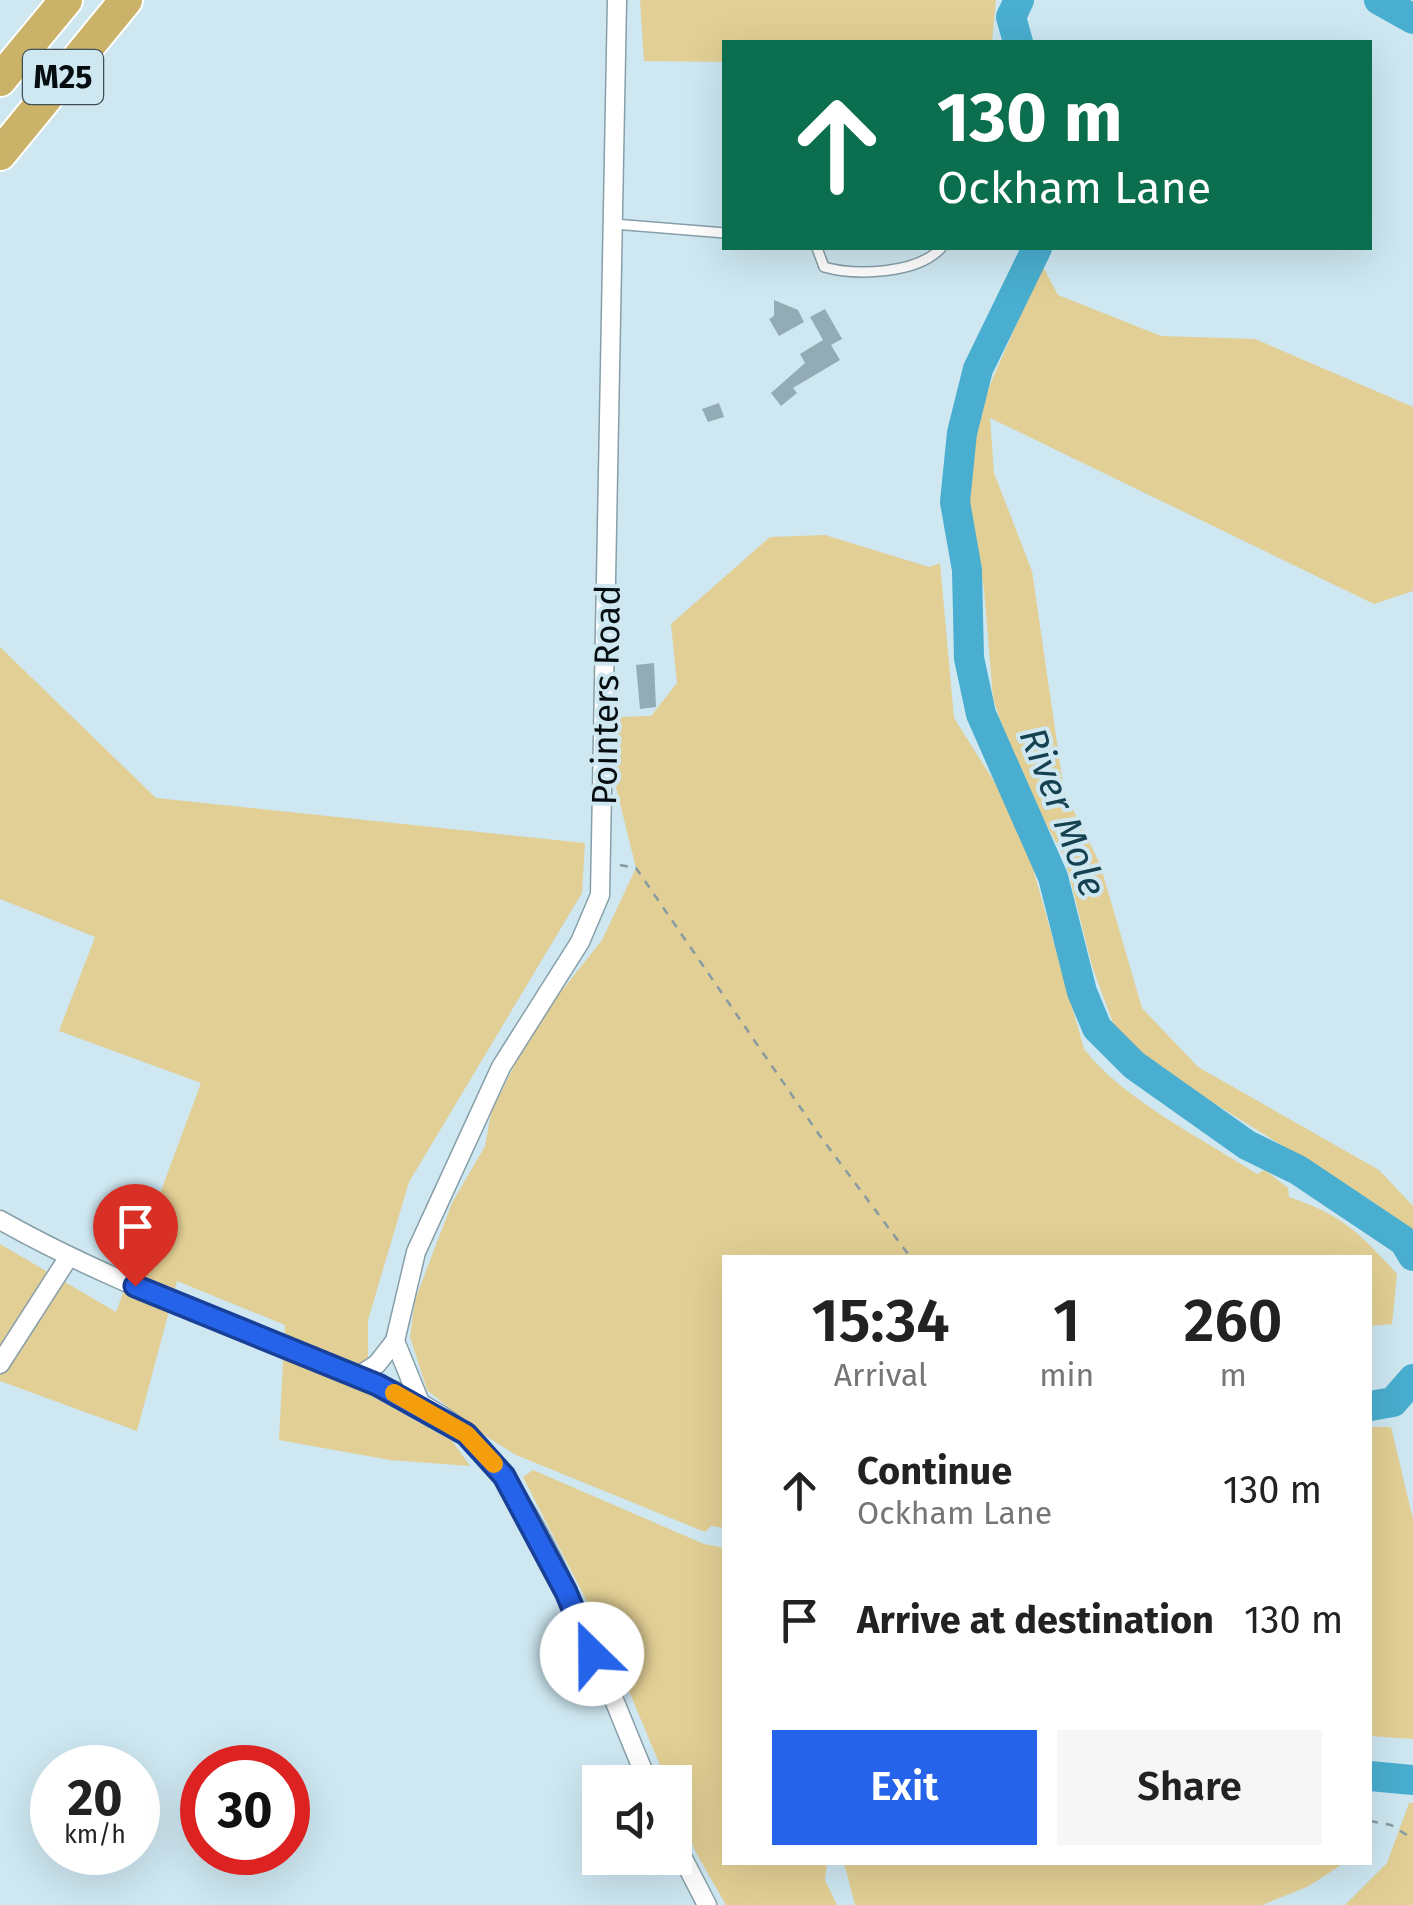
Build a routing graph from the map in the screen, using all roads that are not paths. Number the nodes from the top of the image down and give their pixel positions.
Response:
1 (66, 0) edge
2 (126, 0) edge
3 (617, 0) edge
4 (0, 80) edge
5 (0, 154) edge
6 (614, 224) junction
7 (722, 233) edge
8 (818, 250) edge
9 (938, 250) edge
10 (0, 1220) edge
11 (68, 1258) junction
12 (396, 1341) junction
13 (0, 1364) edge
14 (357, 1377) junction
15 (421, 1405) junction
16 (641, 1765) edge
17 (691, 1875) edge
18 (707, 1905) edge

1 - 4 highway, M25
2 - 5 highway, M25
3 - 6 street, Pointers Road
6 - 7 lane
6 - 12 street, Pointers Road
8 - 9 lane
10 - 11 street
11 - 13 street
11 - 14 street
12 - 14 street
12 - 15 street
14 - 15 street
15 - 16 street
17 - 18 street

